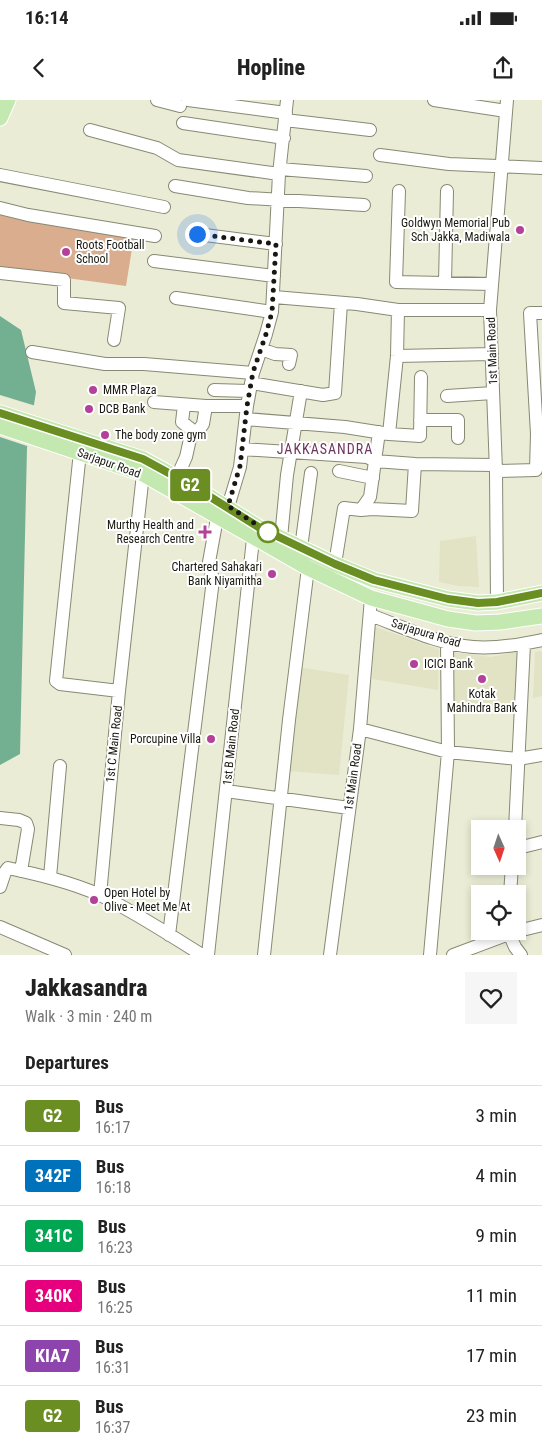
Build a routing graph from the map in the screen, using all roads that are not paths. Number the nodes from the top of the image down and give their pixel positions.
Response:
1 (8, 100) edge
2 (157, 100) edge
3 (287, 100) edge
4 (434, 100) edge
5 (184, 103) edge
6 (507, 106) edge
7 (286, 117) junction
8 (0, 118) edge
9 (183, 123) dead end
10 (90, 130) dead end
11 (370, 130) dead end
12 (284, 138) junction
13 (380, 155) dead end
14 (502, 166) junction
15 (542, 168) edge
16 (279, 172) junction
17 (0, 175) edge
18 (366, 176) dead end
19 (175, 186) dead end
20 (399, 191) dead end
21 (447, 191) dead end
22 (278, 199) junction
23 (364, 205) dead end
24 (164, 207) dead end
25 (0, 208) edge
26 (197, 234) dead end
27 (155, 236) dead end
28 (276, 244) junction
29 (154, 261) dead end
30 (0, 273) edge
31 (274, 276) junction
32 (445, 283) junction
33 (492, 284) junction
34 (274, 297) junction
35 (176, 298) dead end
36 (342, 303) junction
37 (398, 310) junction
38 (490, 310) junction
39 (272, 312) junction
40 (542, 313) edge
41 (114, 340) dead end
42 (261, 350) junction
43 (32, 352) dead end
44 (492, 354) junction
45 (397, 356) junction
46 (289, 364) dead end
47 (421, 377) dead end
48 (251, 382) junction
49 (214, 390) dead end
50 (301, 391) junction
51 (493, 393) junction
52 (448, 396) dead end
53 (154, 402) dead end
54 (184, 405) junction
55 (206, 406) junction
56 (247, 406) junction
57 (0, 413) edge
58 (246, 419) junction
59 (420, 420) junction
60 (296, 424) junction
61 (0, 426) edge
62 (192, 430) junction
63 (35, 431) junction
64 (384, 433) junction
65 (458, 438) dead end
66 (242, 449) junction
67 (80, 452) junction
68 (291, 452) junction
69 (375, 461) junction
70 (415, 464) junction
71 (496, 468) junction
72 (339, 471) dead end
73 (310, 473) dead end
74 (143, 474) junction
75 (177, 477) junction
76 (373, 478) junction
77 (228, 506) junction
78 (361, 510) junction
79 (217, 518) junction
80 (281, 538) junction
81 (253, 539) junction
82 (301, 548) junction
83 (335, 564) junction
84 (308, 568) junction
85 (542, 593) edge
86 (371, 598) junction
87 (497, 602) junction
88 (370, 615) junction
89 (542, 616) edge
90 (542, 640) edge
91 (447, 643) junction
92 (524, 644) junction
93 (119, 691) junction
94 (360, 729) junction
95 (448, 752) junction
96 (542, 755) edge
97 (518, 759) junction
98 (60, 766) dead end
99 (226, 791) junction
100 (281, 798) junction
101 (349, 808) junction
102 (0, 818) edge
103 (515, 820) edge
104 (542, 842) edge
105 (526, 846) edge
106 (20, 871) junction
107 (50, 877) junction
108 (0, 886) edge
109 (100, 895) junction
110 (542, 925) edge
111 (0, 927) edge
112 (526, 929) edge
113 (169, 935) junction
114 (491, 940) edge
115 (514, 940) edge
116 (65, 955) edge
117 (202, 955) edge
118 (208, 955) edge
119 (264, 955) edge
120 (330, 955) edge
121 (430, 955) edge
122 (453, 955) edge
123 (521, 955) edge

1 - 8 main road
2 - 5 street
3 - 7 street
4 - 6 street
5 - 7 street
6 - 14 street, 1st Main Road
7 - 11 street
7 - 12 street
9 - 12 street
10 - 16 street
12 - 16 street
13 - 14 street
14 - 15 street
14 - 33 street, 1st Main Road
16 - 18 street
16 - 22 street
17 - 24 street
19 - 22 street
20 - 32 street
21 - 32 street
22 - 23 street
22 - 28 street
25 - 27 street
26 - 28 street
28 - 31 street
29 - 31 street
30 - 41 street
31 - 34 street
32 - 33 street
33 - 38 street, 1st Main Road
34 - 36 street
34 - 39 street
35 - 39 street
36 - 37 street
36 - 50 street
37 - 38 street
37 - 45 street
38 - 44 street, 1st Main Road
39 - 42 street
40 - 71 street
42 - 46 street
42 - 48 street
43 - 48 street
44 - 45 street
44 - 51 street, 1st Main Road
45 - 64 street
47 - 59 street
48 - 49 street
48 - 50 street
48 - 56 street
50 - 60 street
51 - 52 street
51 - 71 street, 1st Main Road
53 - 54 street
54 - 55 street
54 - 62 street
55 - 56 street
55 - 62 street
56 - 58 street
57 - 63 main road, Sarjapur Road
58 - 60 street
58 - 66 street
59 - 64 street
59 - 65 street
60 - 64 street
60 - 68 street
61 - 63 main road, Sarjapur Road
62 - 75 street
63 - 67 main road, Sarjapur Road
63 - 75 main road, Sarjapur Road
64 - 69 street
66 - 68 street
66 - 77 street
67 - 74 main road, Sarjapur Road
67 - 93 street
68 - 69 street
68 - 80 street
69 - 70 street
69 - 76 street
70 - 71 street
70 - 78 street
71 - 87 street, 1st Main Road
72 - 76 street
73 - 82 street
74 - 79 main road, Sarjapur Road
74 - 93 street, 1st C Main Road
75 - 77 main road, Sarjapur Road
76 - 78 street
77 - 80 main road, Sarjapur Road
78 - 83 street
79 - 81 main road, Sarjapur Road
79 - 113 street
80 - 82 main road, Sarjapur Road
81 - 84 main road, Sarjapur Road
81 - 99 street, 1st B Main Road
82 - 83 main road, Sarjapur Road
83 - 87 main road, Sarjapur Road
84 - 86 main road, Sarjapur Road
84 - 100 street
85 - 87 main road
86 - 88 street, 1st Main Road
86 - 89 main road, Sarjapura Road
88 - 91 street, Sarjapura Road
88 - 94 street, 1st Main Road
90 - 92 street, Sarjapura Road
91 - 92 street, Sarjapura Road
91 - 95 street
92 - 97 street
93 - 109 street, 1st C Main Road
94 - 95 street
94 - 101 street, 1st Main Road
95 - 97 street
95 - 121 street
96 - 97 street
97 - 103 street
98 - 107 street
99 - 100 street
99 - 118 street, 1st B Main Road
100 - 101 street
100 - 119 street
101 - 120 street, 1st Main Road
102 - 106 street
104 - 105 street
106 - 107 street
106 - 108 street
107 - 109 street
109 - 113 street
110 - 112 street
111 - 116 street
113 - 117 street
114 - 122 street
115 - 123 street

